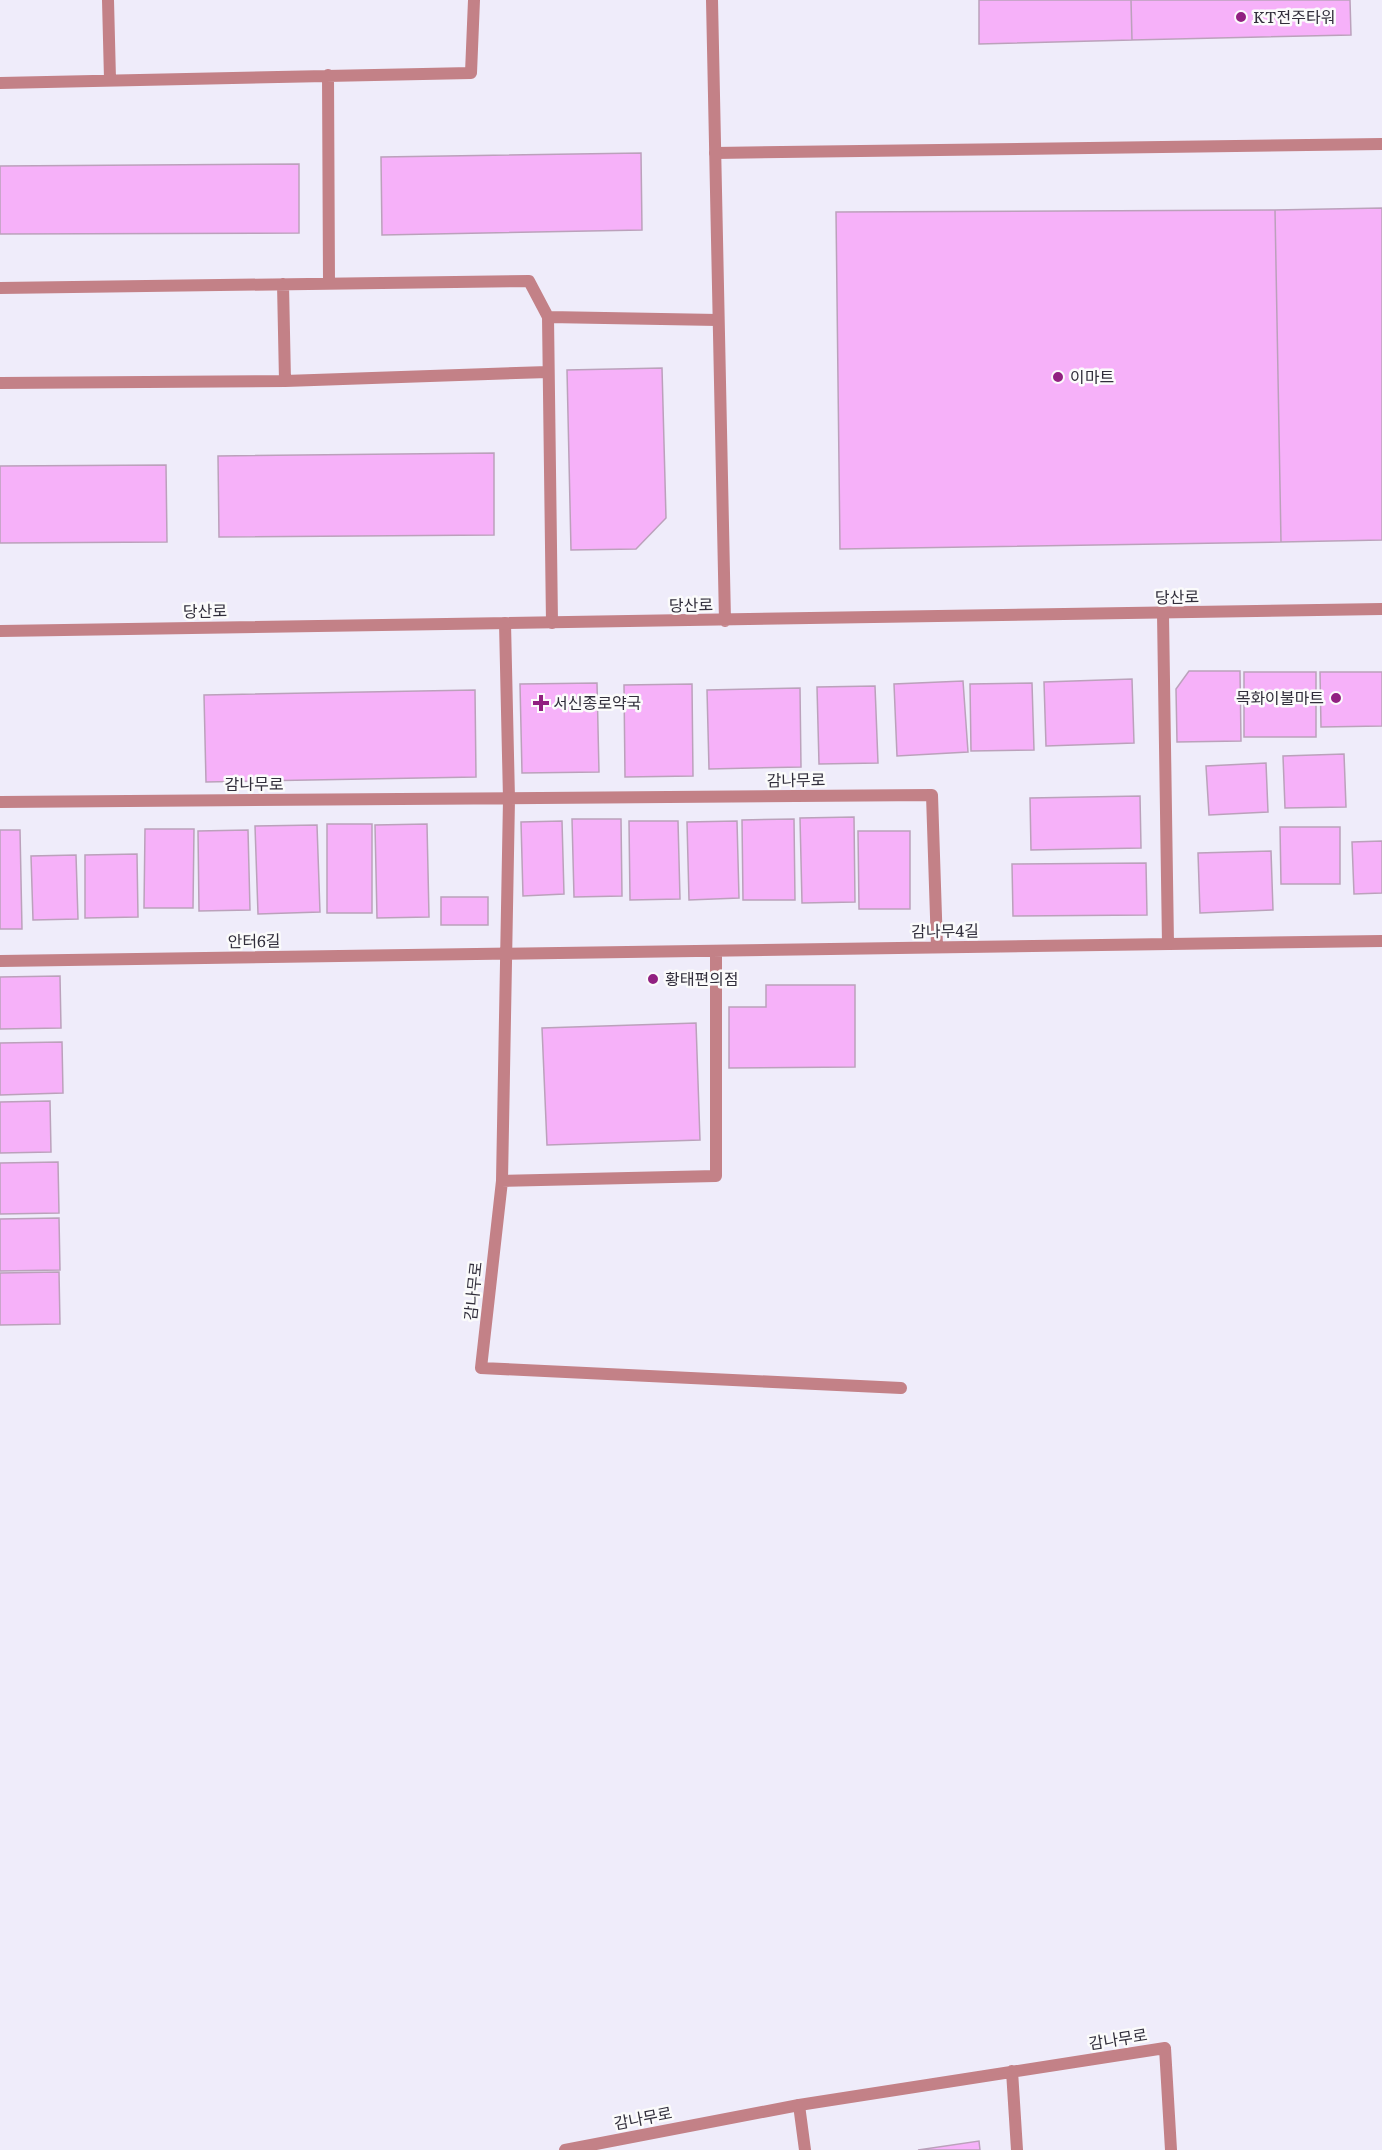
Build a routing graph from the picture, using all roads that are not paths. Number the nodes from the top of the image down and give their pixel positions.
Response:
1 (108, 0) edge
2 (474, 0) edge
3 (712, 0) edge
4 (328, 75) junction
5 (110, 79) junction
6 (0, 83) edge
7 (1382, 144) edge
8 (715, 153) junction
9 (329, 282) junction
10 (284, 284) junction
11 (0, 288) edge
12 (548, 317) junction
13 (718, 320) junction
14 (548, 372) junction
15 (285, 381) junction
16 (0, 383) edge
17 (1382, 609) edge
18 (1163, 614) junction
19 (725, 621) junction
20 (505, 623) junction
21 (552, 623) junction
22 (0, 631) edge
23 (509, 799) junction
24 (0, 802) edge
25 (1382, 941) edge
26 (1168, 944) junction
27 (937, 947) junction
28 (717, 951) junction
29 (508, 955) junction
30 (0, 960) edge
31 (502, 1181) junction
32 (901, 1388) dead end
33 (1012, 2071) junction
34 (799, 2105) junction
35 (564, 2150) edge
36 (805, 2150) edge
37 (1017, 2150) edge
38 (1171, 2150) edge

1 - 5 street
2 - 4 street
3 - 8 street
4 - 5 street
4 - 9 street
5 - 6 street
7 - 8 street
8 - 13 street
9 - 10 street
9 - 12 street
10 - 11 street
10 - 15 street
12 - 13 street
12 - 14 street
13 - 19 street
14 - 15 street
14 - 21 street
15 - 16 street
17 - 18 street, 당산로
18 - 19 street, 당산로
18 - 26 street
19 - 21 street, 당산로
20 - 21 street, 당산로
20 - 22 street, 당산로
20 - 23 street, 감나무로
23 - 24 street, 감나무로
23 - 27 street, 감나무로
23 - 29 street, 감나무로
25 - 26 street, 감나무4길
26 - 27 street, 감나무4길
27 - 28 street, 감나무4길
28 - 29 street, 감나무4길
28 - 31 street
29 - 30 street, 안터6길
29 - 31 street, 감나무로
31 - 32 street, 감나무로
33 - 34 street, 감나무로
33 - 37 street
33 - 38 street, 감나무로
34 - 35 street, 감나무로
34 - 36 street

